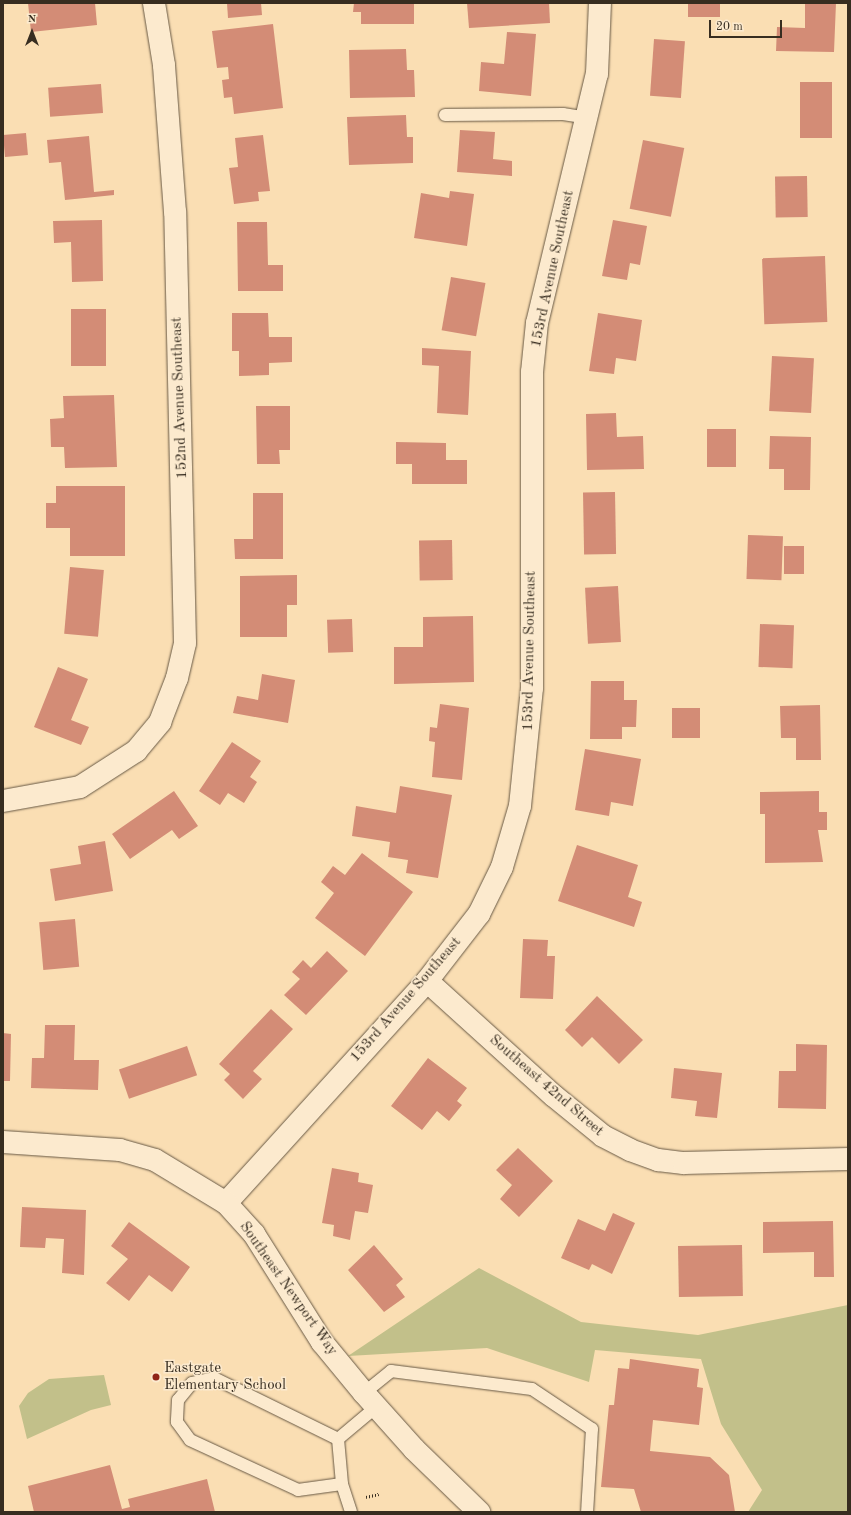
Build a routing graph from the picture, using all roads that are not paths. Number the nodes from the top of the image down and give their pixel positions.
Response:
1 (154, 3) edge
2 (600, 3) edge
3 (445, 115) dead end
4 (588, 118) junction
5 (3, 801) edge
6 (427, 981) junction
7 (3, 1142) edge
8 (848, 1159) edge
9 (226, 1203) junction
10 (370, 1400) junction
11 (338, 1439) junction
12 (342, 1484) junction
13 (351, 1512) edge
14 (479, 1512) edge
15 (587, 1512) edge

1 - 5 street, 152nd Avenue Southeast
2 - 4 street, 153rd Avenue Southeast
3 - 4 lane
4 - 6 street, 153rd Avenue Southeast
6 - 8 street, Southeast 42nd Street
6 - 9 street, 153rd Avenue Southeast
7 - 9 street, Southeast Newport Way
9 - 10 street, Southeast Newport Way
10 - 11 lane
10 - 14 street, Southeast Newport Way
10 - 15 lane
11 - 12 lane
11 - 12 lane
12 - 13 lane

